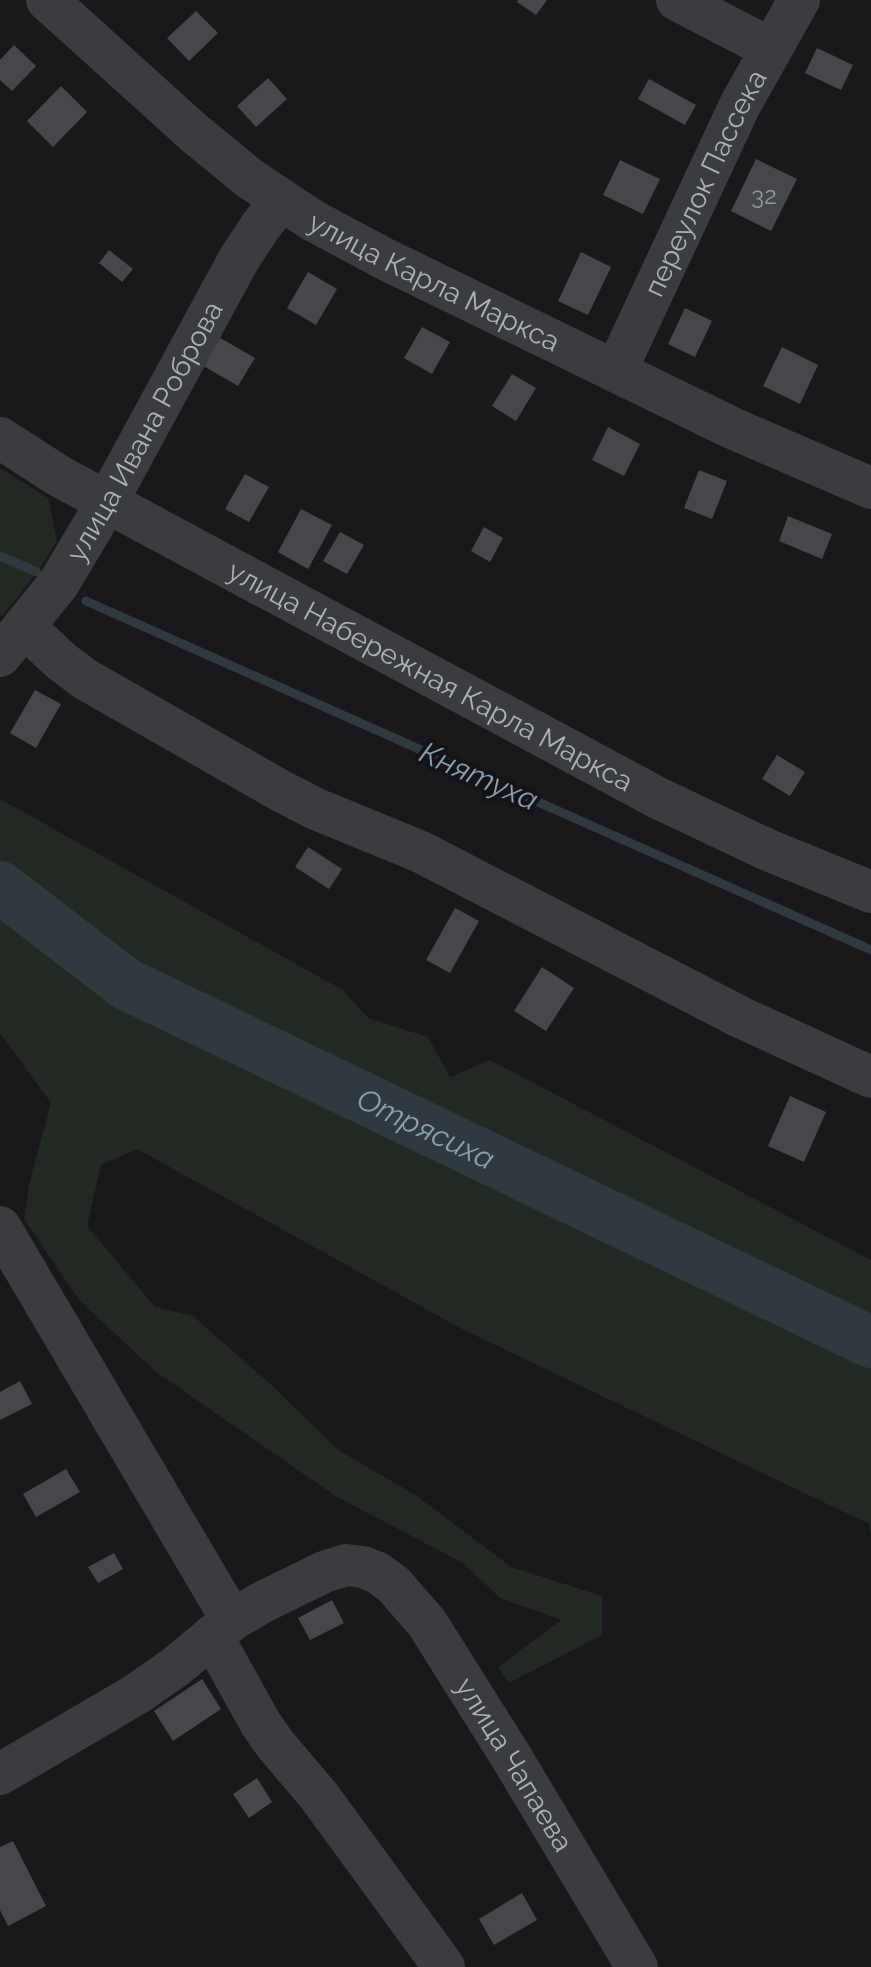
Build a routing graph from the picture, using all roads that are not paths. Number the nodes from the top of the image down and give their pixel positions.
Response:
1 (47, 0) edge
2 (677, 0) edge
3 (799, 0) edge
4 (771, 49) junction
5 (280, 201) junction
6 (616, 371) junction
7 (0, 438) edge
8 (871, 488) edge
9 (107, 502) junction
10 (12, 641) edge
11 (871, 892) edge
12 (871, 1077) edge
13 (0, 1227) edge
14 (222, 1628) junction
15 (0, 1774) edge
16 (444, 1967) edge
17 (637, 1967) edge

1 - 5 street, улица Карла Маркса
2 - 4 street
3 - 4 street, переулок Пассека
4 - 6 street, переулок Пассека
5 - 6 street, улица Карла Маркса
5 - 9 street, улица Ивана Роброва
6 - 8 street, улица Карла Маркса
7 - 9 street, улица Набережная Карла Маркса
9 - 10 street, улица Ивана Роброва
9 - 11 street, улица Набережная Карла Маркса
10 - 12 street
13 - 14 street
14 - 15 street
14 - 16 street
14 - 17 street, улица Чапаева

